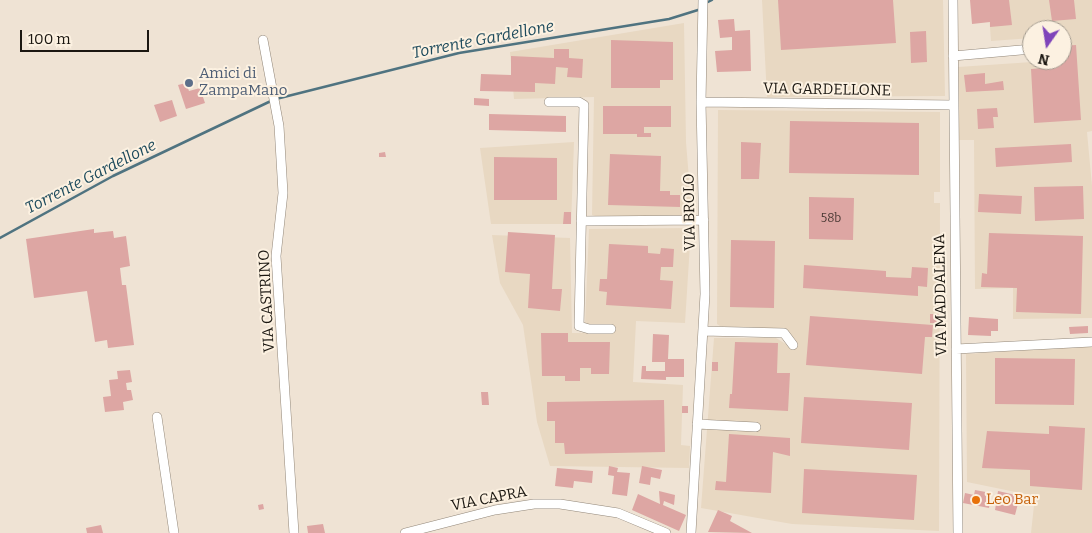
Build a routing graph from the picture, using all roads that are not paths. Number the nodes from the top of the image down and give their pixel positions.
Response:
1 (703, 0) edge
2 (953, 0) edge
3 (263, 40) dead end
4 (1022, 50) edge
5 (953, 56) junction
6 (549, 102) dead end
7 (701, 102) junction
8 (953, 105) junction
9 (704, 220) junction
10 (581, 221) junction
11 (611, 329) dead end
12 (703, 331) junction
13 (1092, 342) edge
14 (793, 345) dead end
15 (956, 348) junction
16 (157, 417) dead end
17 (698, 424) junction
18 (756, 427) dead end
19 (174, 533) edge
20 (294, 533) edge
21 (405, 533) edge
22 (666, 533) edge
23 (691, 533) edge
24 (958, 533) edge

1 - 7 street, VIA BROLO
2 - 5 street, VIA MADDALENA
3 - 20 street, VIA CASTRINO
4 - 5 street
5 - 8 street, VIA MADDALENA
6 - 10 street
7 - 8 street, VIA GARDELLONE
7 - 9 street, VIA BROLO
8 - 15 street, VIA MADDALENA
9 - 10 street
9 - 12 street, VIA BROLO
10 - 11 street
12 - 14 street
12 - 17 street, VIA BROLO
13 - 15 street
15 - 24 street, VIA MADDALENA
16 - 19 street
17 - 18 street
17 - 23 street, VIA BROLO
21 - 22 street, VIA CAPRA

